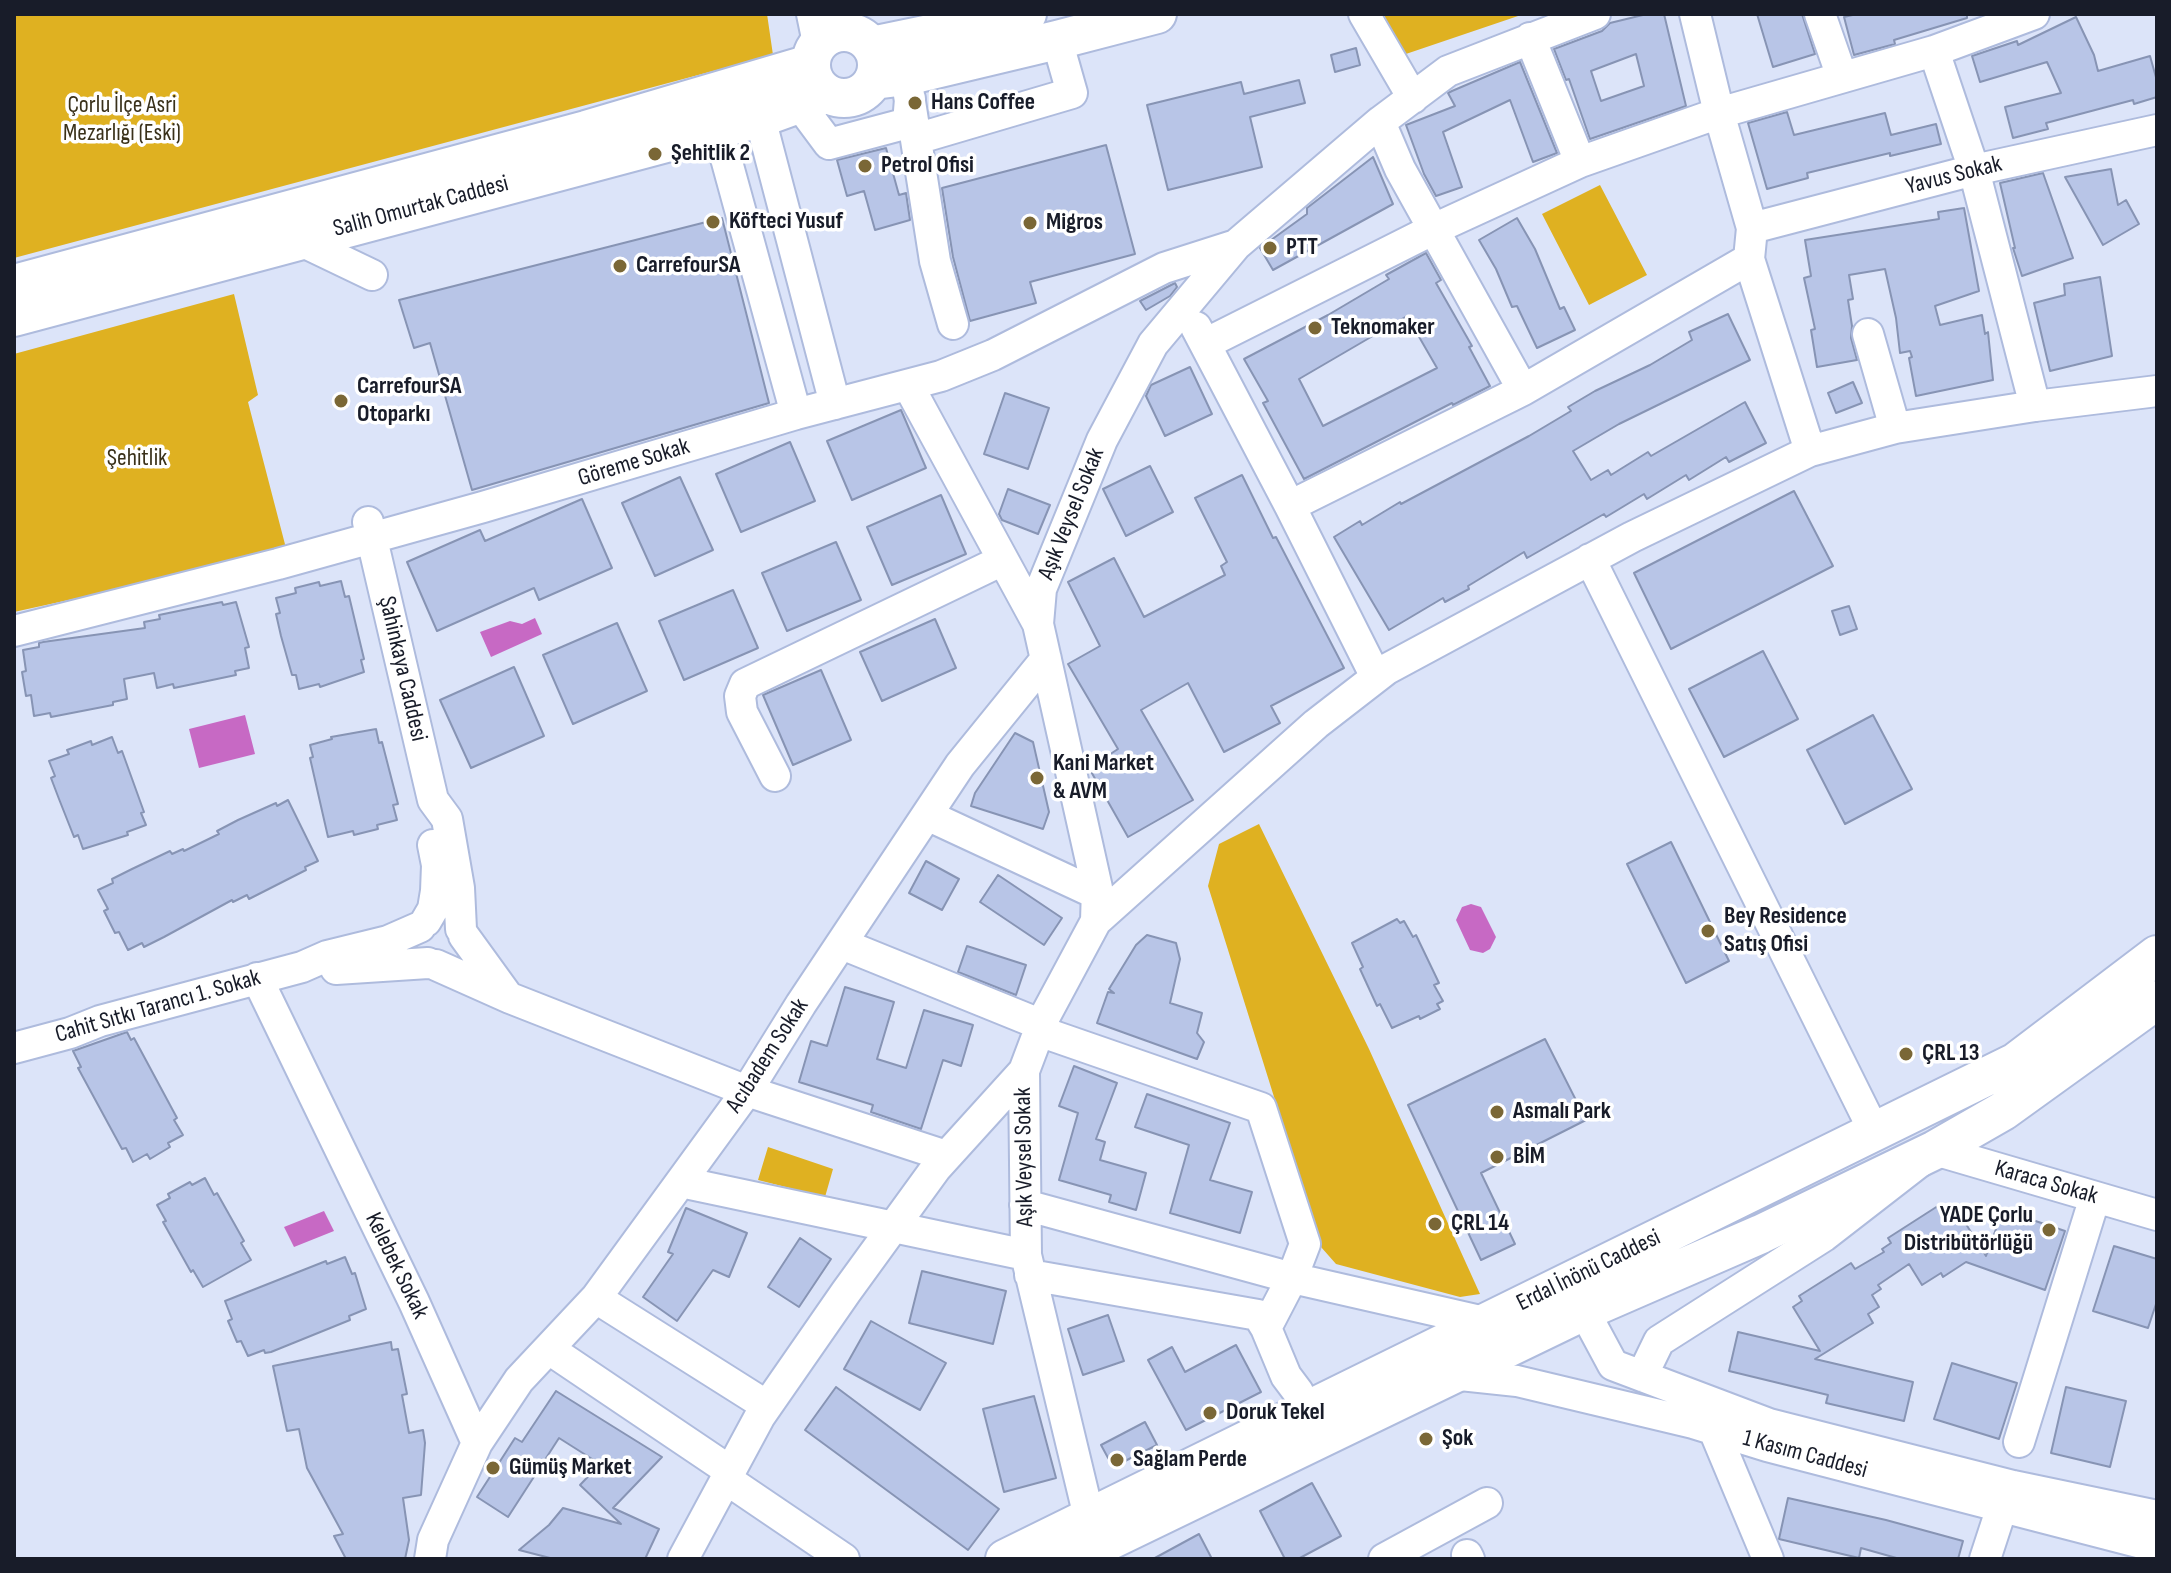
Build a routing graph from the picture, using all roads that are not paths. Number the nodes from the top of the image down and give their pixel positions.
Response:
1 (1027, 14) edge
2 (1157, 14) edge
3 (1364, 14) edge
4 (1595, 14) edge
5 (1695, 14) edge
6 (1820, 14) edge
7 (2034, 14) edge
8 (1976, 25) edge
9 (1530, 38) junction
10 (1057, 40) junction
11 (1934, 51) junction
12 (845, 61) edge
13 (1842, 77) junction
14 (1413, 98) junction
15 (1719, 113) junction
16 (760, 118) junction
17 (1380, 122) junction
18 (718, 129) junction
19 (2157, 130) edge
20 (916, 139) junction
21 (1580, 162) junction
22 (1974, 170) junction
23 (1752, 228) junction
24 (1434, 229) junction
25 (299, 240) junction
26 (1236, 245) junction
27 (1749, 259) junction
28 (372, 275) dead end
29 (14, 284) edge
30 (1186, 307) junction
31 (14, 317) edge
32 (953, 324) dead end
33 (1868, 334) dead end
34 (1205, 344) junction
35 (908, 385) junction
36 (1523, 390) junction
37 (2157, 391) edge
38 (835, 404) junction
39 (2035, 406) junction
40 (796, 414) junction
41 (1895, 428) junction
42 (1810, 451) junction
43 (1290, 506) junction
44 (369, 530) junction
45 (1590, 559) junction
46 (1003, 560) junction
47 (1038, 624) junction
48 (14, 631) edge
49 (1046, 659) junction
50 (1376, 677) junction
51 (775, 776) dead end
52 (433, 800) junction
53 (927, 815) junction
54 (1096, 908) junction
55 (423, 924) junction
56 (462, 933) junction
57 (842, 944) junction
58 (2157, 955) edge
59 (432, 964) junction
60 (302, 967) junction
61 (257, 978) junction
62 (510, 998) junction
63 (2157, 1000) edge
64 (1040, 1028) junction
65 (14, 1048) edge
66 (1024, 1071) junction
67 (747, 1091) junction
68 (1874, 1131) junction
69 (1935, 1150) junction
70 (946, 1156) junction
71 (681, 1182) junction
72 (2095, 1197) junction
73 (1025, 1205) junction
74 (2157, 1215) edge
75 (894, 1226) junction
76 (1028, 1265) junction
77 (1292, 1278) junction
78 (596, 1298) junction
79 (1584, 1311) junction
80 (1485, 1322) junction
81 (1266, 1328) junction
82 (549, 1349) junction
83 (1451, 1374) junction
84 (1642, 1376) junction
85 (767, 1406) junction
86 (1305, 1410) junction
87 (1713, 1416) junction
88 (2019, 1442) dead end
89 (477, 1443) junction
90 (728, 1475) junction
91 (1487, 1503) dead end
92 (2002, 1507) junction
93 (2157, 1516) edge
94 (1093, 1544) edge
95 (2157, 1547) edge
96 (430, 1559) edge
97 (683, 1559) edge
98 (844, 1559) edge
99 (1005, 1559) edge
100 (1385, 1559) edge
101 (1768, 1559) edge
102 (1985, 1559) edge

1 - 12 main road, Salih Omurtak Caddesi
2 - 10 main road, Salih Omurtak Caddesi
3 - 14 street
4 - 9 street, Aşık Veysel Sokak
5 - 15 street
6 - 13 street
7 - 8 street
8 - 11 street
9 - 14 street, Aşık Veysel Sokak
9 - 21 street
10 - 12 main road, Salih Omurtak Caddesi
10 - 20 street
11 - 13 street
11 - 22 street
12 - 16 main road, Salih Omurtak Caddesi
12 - 20 street
12 - 29 main road, Salih Omurtak Caddesi
13 - 15 street
14 - 17 street, Aşık Veysel Sokak
15 - 21 street
15 - 23 street
16 - 18 main road, Salih Omurtak Caddesi
16 - 38 street
17 - 24 street
17 - 26 street, Aşık Veysel Sokak
18 - 25 main road, Salih Omurtak Caddesi
18 - 40 street
19 - 22 street, Yavus Sokak
20 - 32 street
21 - 24 street
22 - 23 street, Yavus Sokak
22 - 39 street
23 - 27 street
24 - 34 street
24 - 36 street
25 - 28 street
25 - 31 main road, Salih Omurtak Caddesi
26 - 30 street, Aşık Veysel Sokak
26 - 35 street, Göreme Sokak
27 - 36 street
27 - 42 street
30 - 34 street
30 - 47 street, Aşık Veysel Sokak
33 - 41 street
34 - 43 street
35 - 38 street, Göreme Sokak
35 - 46 street
36 - 43 street
37 - 39 street
38 - 40 street, Göreme Sokak
39 - 41 street
40 - 44 street, Göreme Sokak
41 - 42 street
42 - 45 street
43 - 50 street
44 - 48 street, Göreme Sokak
44 - 52 street, Şahinkaya Caddesi
45 - 50 street
45 - 68 street
46 - 47 street
46 - 51 street
47 - 49 street, Aşık Veysel Sokak
49 - 53 street, Acıbadem Sokak
49 - 54 street, Aşık Veysel Sokak
50 - 54 street
52 - 55 street
52 - 56 street
53 - 54 street
53 - 57 street, Acıbadem Sokak
54 - 64 street, Aşık Veysel Sokak
55 - 56 street
55 - 59 street
55 - 60 street
56 - 59 street
56 - 62 street
57 - 64 street
57 - 67 street, Acıbadem Sokak
58 - 68 main road, Erdal İnönü Caddesi
59 - 60 street
59 - 62 street
60 - 61 street, Cahit Sıtkı Tarancı 1. Sokak
61 - 65 street, Cahit Sıtkı Tarancı 1. Sokak
61 - 89 street, Kelebek Sokak
62 - 67 street
63 - 69 main road, Erdal İnönü Caddesi
64 - 66 street, Aşık Veysel Sokak
64 - 77 street
66 - 70 street
66 - 73 street, Aşık Veysel Sokak
67 - 70 street
67 - 71 street, Acıbadem Sokak
68 - 80 main road, Erdal İnönü Caddesi
69 - 72 street, Karaca Sokak
69 - 79 main road, Erdal İnönü Caddesi
69 - 84 street
70 - 75 street
71 - 75 street
71 - 78 street, Acıbadem Sokak
72 - 74 street, Karaca Sokak
72 - 88 street
73 - 76 street, Aşık Veysel Sokak
73 - 77 street
75 - 76 street
75 - 85 street
76 - 81 street
76 - 94 street, Aşık Veysel Sokak
77 - 80 street
77 - 81 street
78 - 82 street, Acıbadem Sokak
78 - 85 street
79 - 83 main road, Erdal İnönü Caddesi
79 - 84 street, 1 Kasım Caddesi
80 - 86 main road, Erdal İnönü Caddesi
81 - 86 street
82 - 89 street, Acıbadem Sokak
82 - 90 street
83 - 87 street, 1 Kasım Caddesi
83 - 94 main road, Erdal İnönü Caddesi
84 - 87 street, 1 Kasım Caddesi
85 - 90 street
86 - 94 main road, Erdal İnönü Caddesi
87 - 92 street, 1 Kasım Caddesi
87 - 93 street, 1 Kasım Caddesi
87 - 101 street
89 - 96 street
90 - 97 street
90 - 98 street
91 - 100 street
92 - 95 street, 1 Kasım Caddesi
92 - 102 street
94 - 99 main road, Erdal İnönü Caddesi

